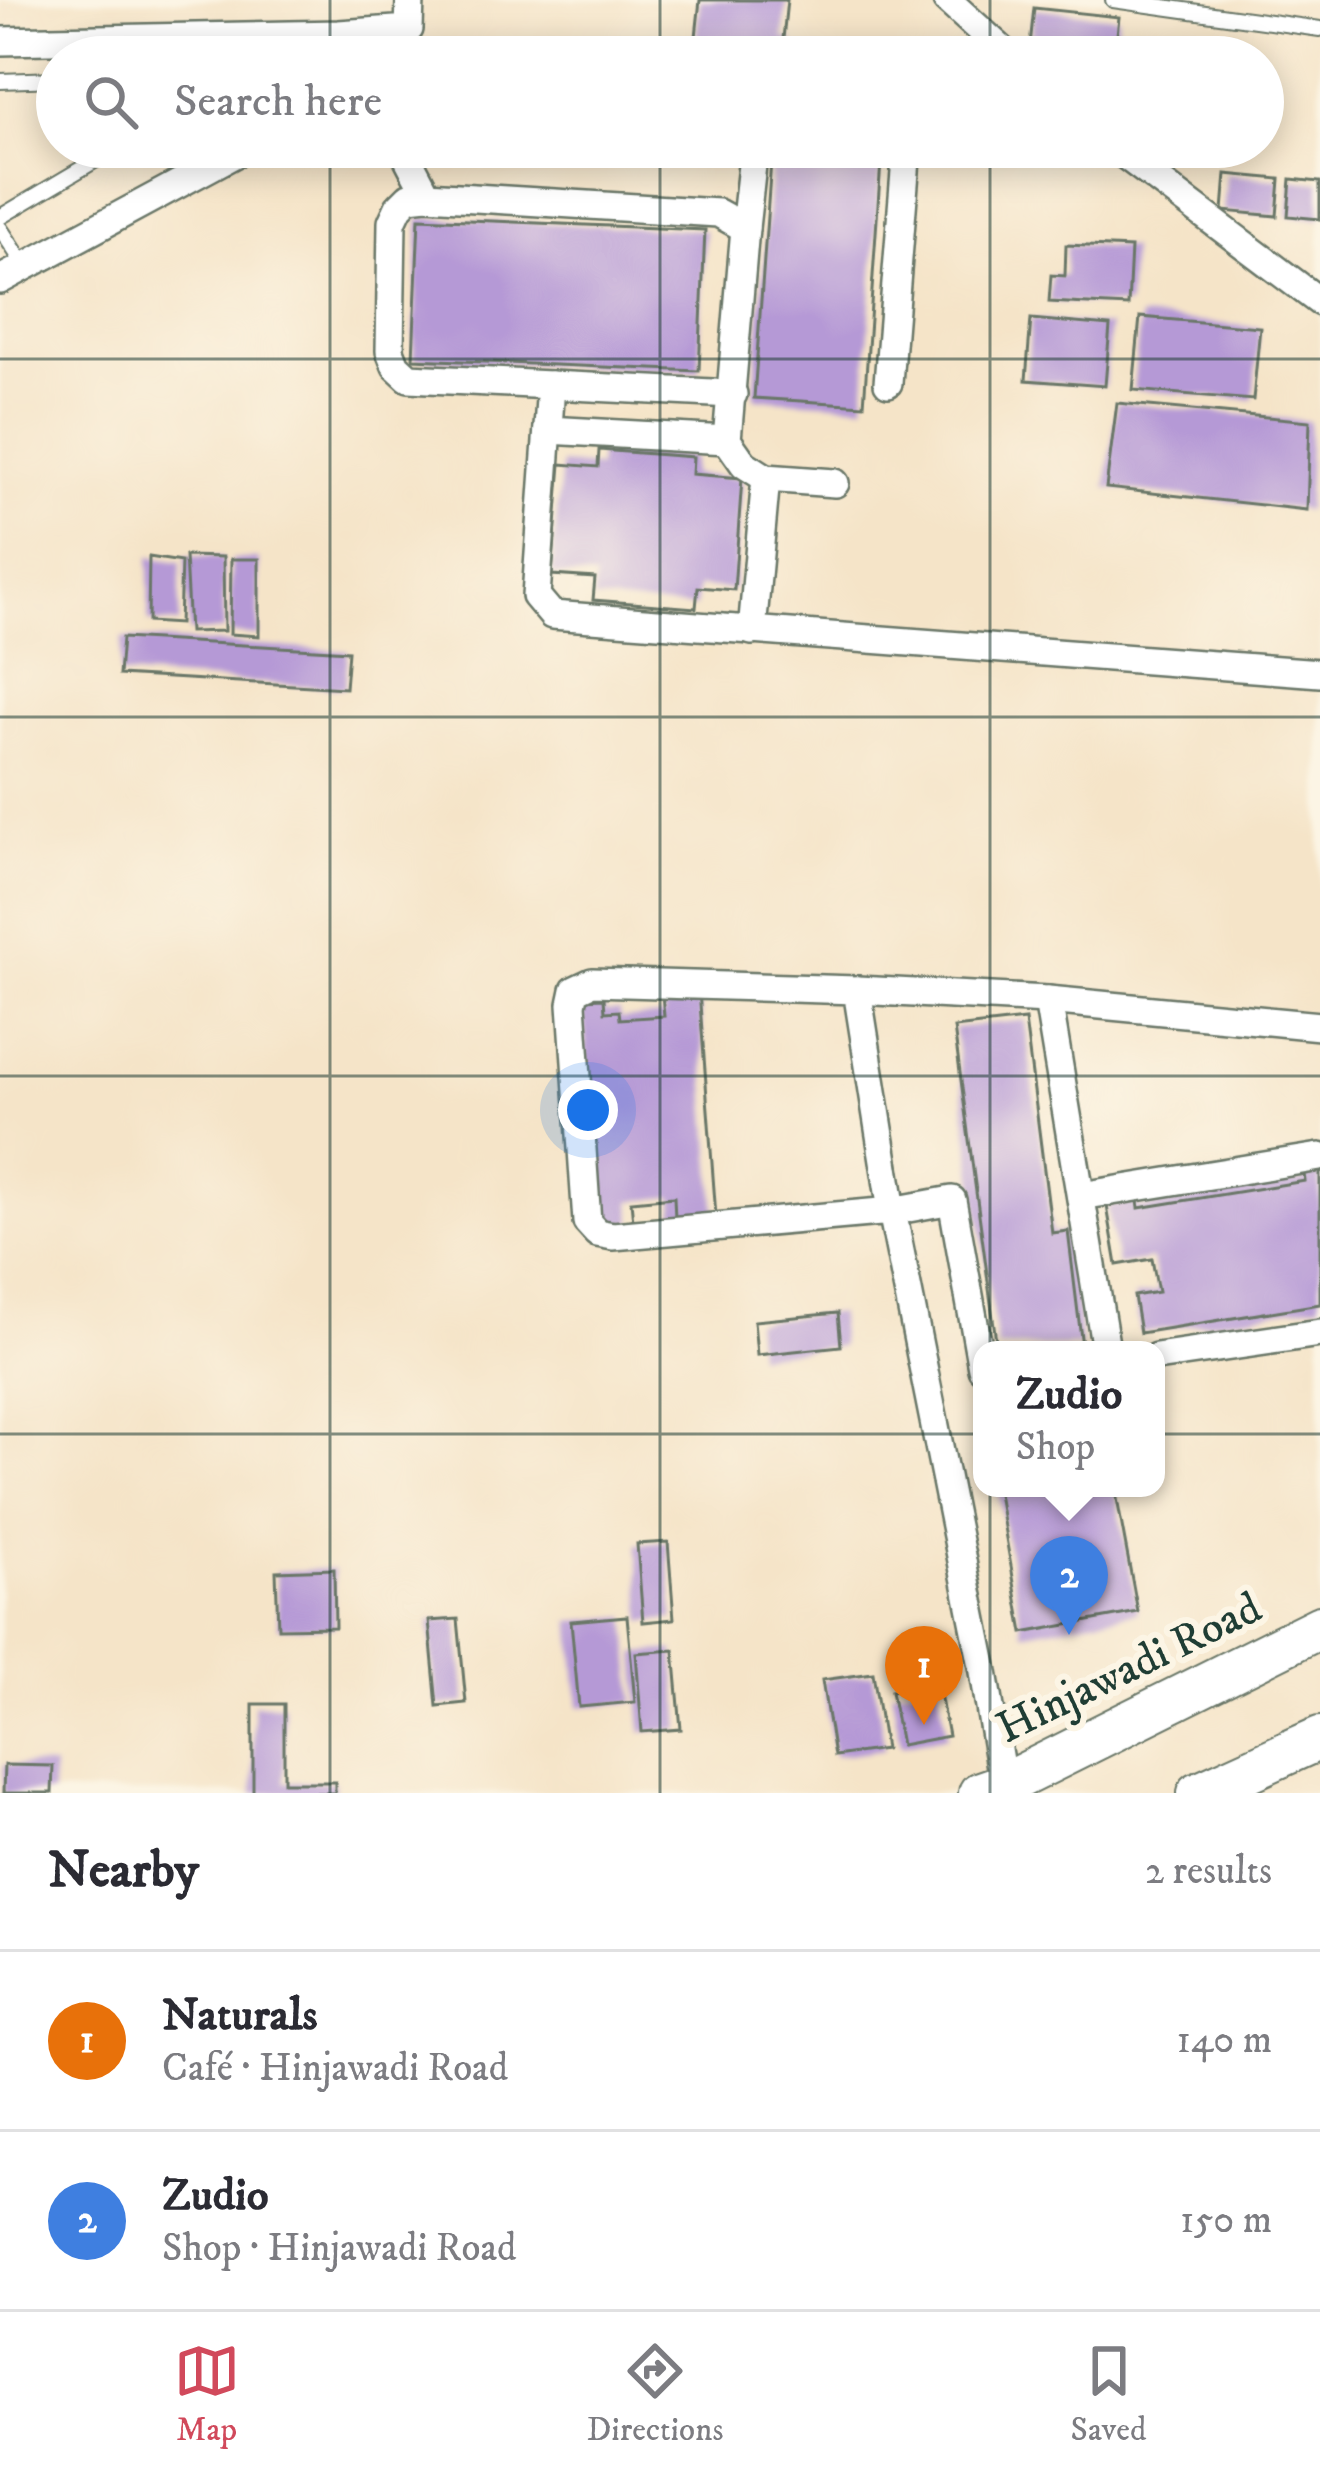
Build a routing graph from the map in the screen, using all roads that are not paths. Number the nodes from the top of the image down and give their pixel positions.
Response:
1 (410, 0) edge
2 (947, 0) edge
3 (1113, 0) edge
4 (1320, 29) edge
5 (377, 36) edge
6 (987, 36) edge
7 (0, 41) edge
8 (36, 41) edge
9 (36, 80) edge
10 (0, 81) edge
11 (83, 168) edge
12 (208, 168) edge
13 (413, 168) edge
14 (752, 168) edge
15 (905, 168) edge
16 (1142, 168) edge
17 (427, 195) junction
18 (0, 217) edge
19 (0, 227) edge
20 (745, 228) junction
21 (12, 273) edge
22 (1320, 302) edge
23 (888, 383) dead end
24 (551, 385) junction
25 (733, 394) junction
26 (548, 430) junction
27 (728, 440) junction
28 (766, 478) junction
29 (836, 483) dead end
30 (752, 631) junction
31 (1320, 673) edge
32 (856, 990) junction
33 (1048, 1000) junction
34 (1320, 1026) edge
35 (1320, 1156) edge
36 (1081, 1196) junction
37 (892, 1211) junction
38 (1320, 1334) edge
39 (977, 1341) edge
40 (1105, 1341) edge
41 (1165, 1356) edge
42 (1320, 1627) edge
43 (1320, 1738) edge
44 (991, 1789) edge
45 (1199, 1793) edge

1 - 5 street
2 - 6 street
3 - 4 lane
7 - 8 street
9 - 10 lane
11 - 18 lane
12 - 21 street
13 - 17 street
14 - 20 street
15 - 23 street
16 - 22 street
17 - 20 street
17 - 24 street
19 - 21 lane
20 - 25 street
24 - 25 street
24 - 26 street
25 - 27 street
26 - 27 street
26 - 30 street
27 - 28 street
28 - 29 street
28 - 30 street
30 - 31 street
32 - 33 street
32 - 37 street
32 - 37 street
33 - 34 street
33 - 36 street
35 - 36 street
36 - 40 street
37 - 39 street
37 - 44 street
38 - 41 street
42 - 44 main road, Hinjawadi Road
43 - 45 main road

